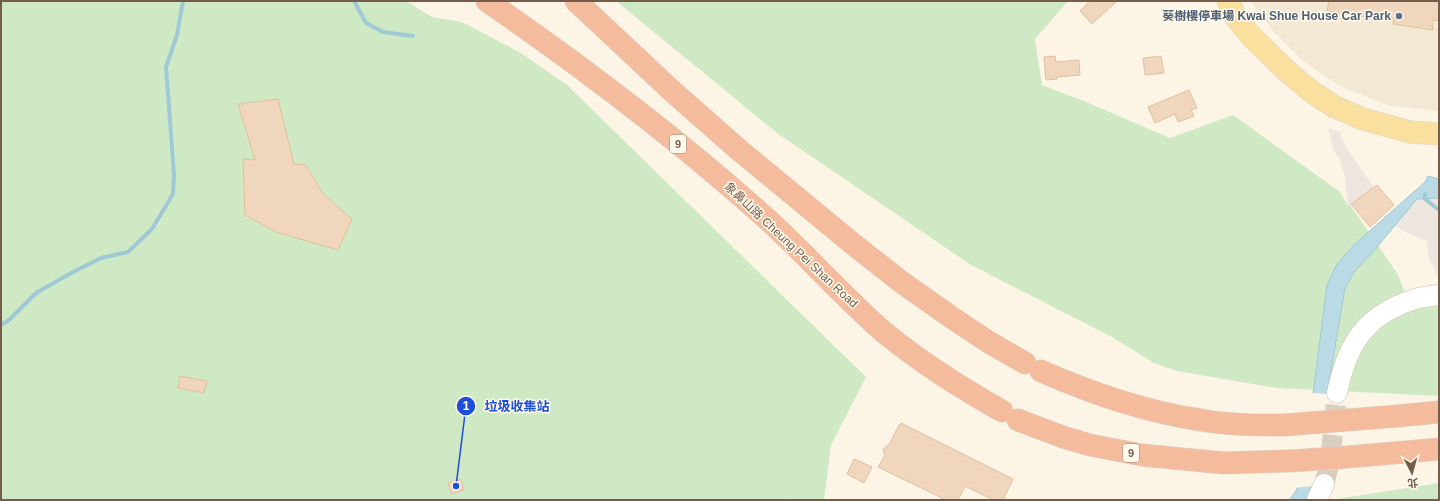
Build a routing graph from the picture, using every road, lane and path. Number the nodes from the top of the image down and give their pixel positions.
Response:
1 (487, 1) edge
2 (576, 1) edge
3 (1228, 1) edge
4 (1439, 134) edge
5 (1439, 295) edge
6 (1337, 393) tunnel mouth
7 (1439, 412) edge
8 (1439, 449) edge

1 - 8 highway, 象鼻山路 Cheung Pei Shan Road / 9, bridge
2 - 7 highway, bridge
3 - 4 main road
5 - 6 street

